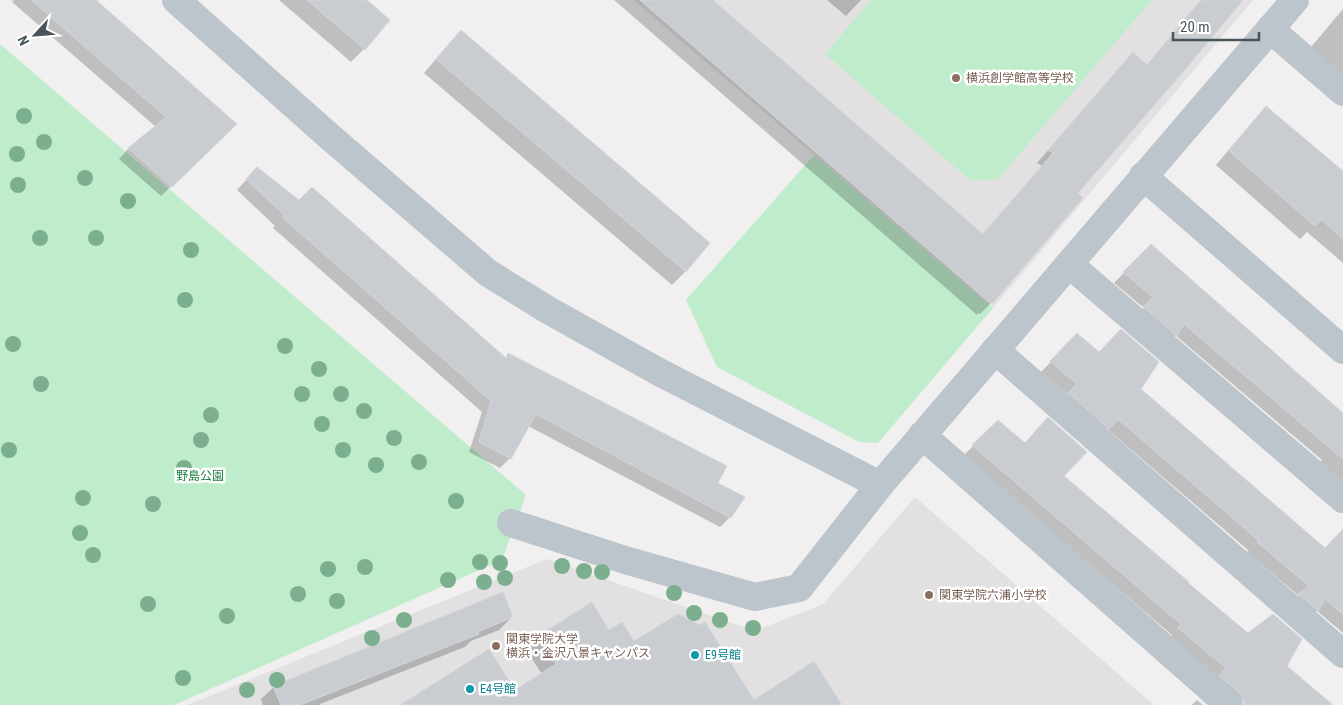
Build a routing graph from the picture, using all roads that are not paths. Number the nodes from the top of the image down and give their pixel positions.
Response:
1 (176, 0) edge
2 (1295, 0) edge
3 (1270, 29) junction
4 (1343, 92) edge
5 (1143, 176) junction
6 (1068, 264) junction
7 (995, 350) junction
8 (1343, 350) edge
9 (922, 435) junction
10 (880, 485) junction
11 (1343, 499) edge
12 (510, 523) dead end
13 (1343, 654) edge
14 (1229, 705) edge

1 - 10 street
2 - 3 street
3 - 4 street
3 - 5 street
5 - 6 street
5 - 8 street
6 - 7 street
6 - 11 street
7 - 9 street
7 - 13 street
9 - 10 street
9 - 14 street
10 - 12 street

